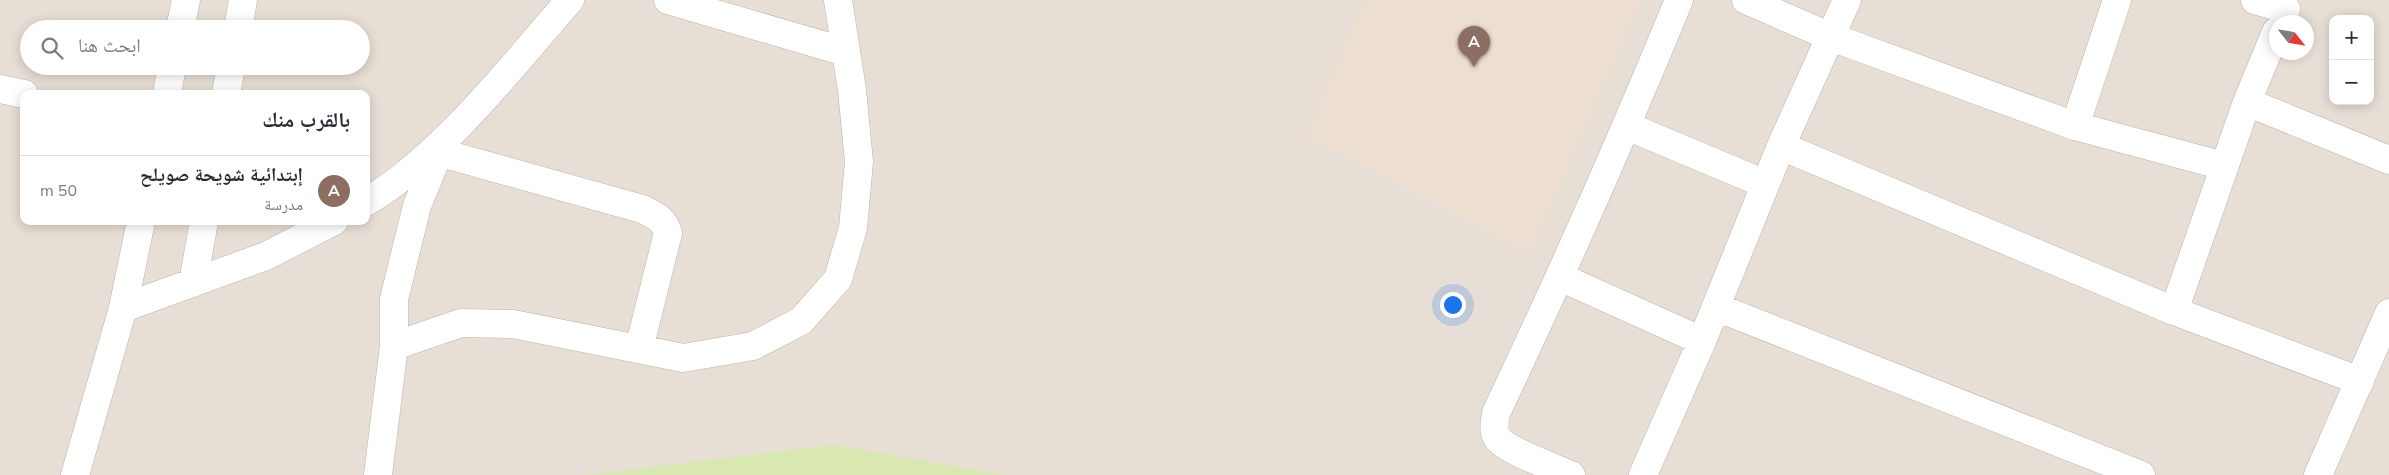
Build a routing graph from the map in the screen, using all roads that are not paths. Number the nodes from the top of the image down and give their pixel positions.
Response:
1 (186, 0) edge
2 (243, 0) edge
3 (570, 0) edge
4 (668, 0) edge
5 (838, 0) edge
6 (1679, 0) edge
7 (1746, 0) edge
8 (1847, 0) edge
9 (2117, 0) edge
10 (2255, 0) edge
11 (2281, 15) edge
12 (182, 20) edge
13 (240, 20) edge
14 (1830, 37) junction
15 (2269, 49) edge
16 (846, 52) junction
17 (170, 75) edge
18 (229, 75) edge
19 (0, 89) edge
20 (167, 90) edge
21 (227, 90) edge
22 (20, 93) edge
23 (2247, 102) junction
24 (1627, 126) junction
25 (2075, 126) junction
26 (441, 146) junction
27 (1781, 146) junction
28 (2389, 160) edge
29 (2224, 166) junction
30 (1765, 184) junction
31 (370, 200) edge
32 (140, 225) edge
33 (203, 225) edge
34 (326, 225) edge
35 (1560, 277) junction
36 (193, 283) junction
37 (1716, 306) junction
38 (123, 308) junction
39 (2174, 311) junction
40 (2389, 313) edge
41 (1702, 341) junction
42 (394, 346) junction
43 (639, 350) junction
44 (2360, 381) junction
45 (75, 475) edge
46 (378, 475) edge
47 (1571, 475) edge
48 (1643, 475) edge
49 (2141, 475) edge
50 (2318, 475) edge

1 - 12 street
2 - 13 street
3 - 26 street
4 - 16 street
5 - 16 street
6 - 24 street
7 - 14 street
8 - 14 street
9 - 25 street
10 - 11 street
14 - 25 street
14 - 27 street
15 - 23 street
16 - 43 street
17 - 20 street
18 - 21 street
19 - 22 street
23 - 28 street
23 - 29 street
24 - 30 street
24 - 35 street
25 - 29 street
26 - 31 street
26 - 42 street
26 - 43 street
27 - 30 street
27 - 39 street
29 - 39 street
30 - 37 street
32 - 38 street
33 - 36 street
34 - 36 street
35 - 41 street
35 - 47 street
36 - 38 street
37 - 41 street
37 - 49 street
38 - 45 street
39 - 44 street
40 - 44 street
41 - 48 street
42 - 43 street
42 - 46 street
44 - 50 street

